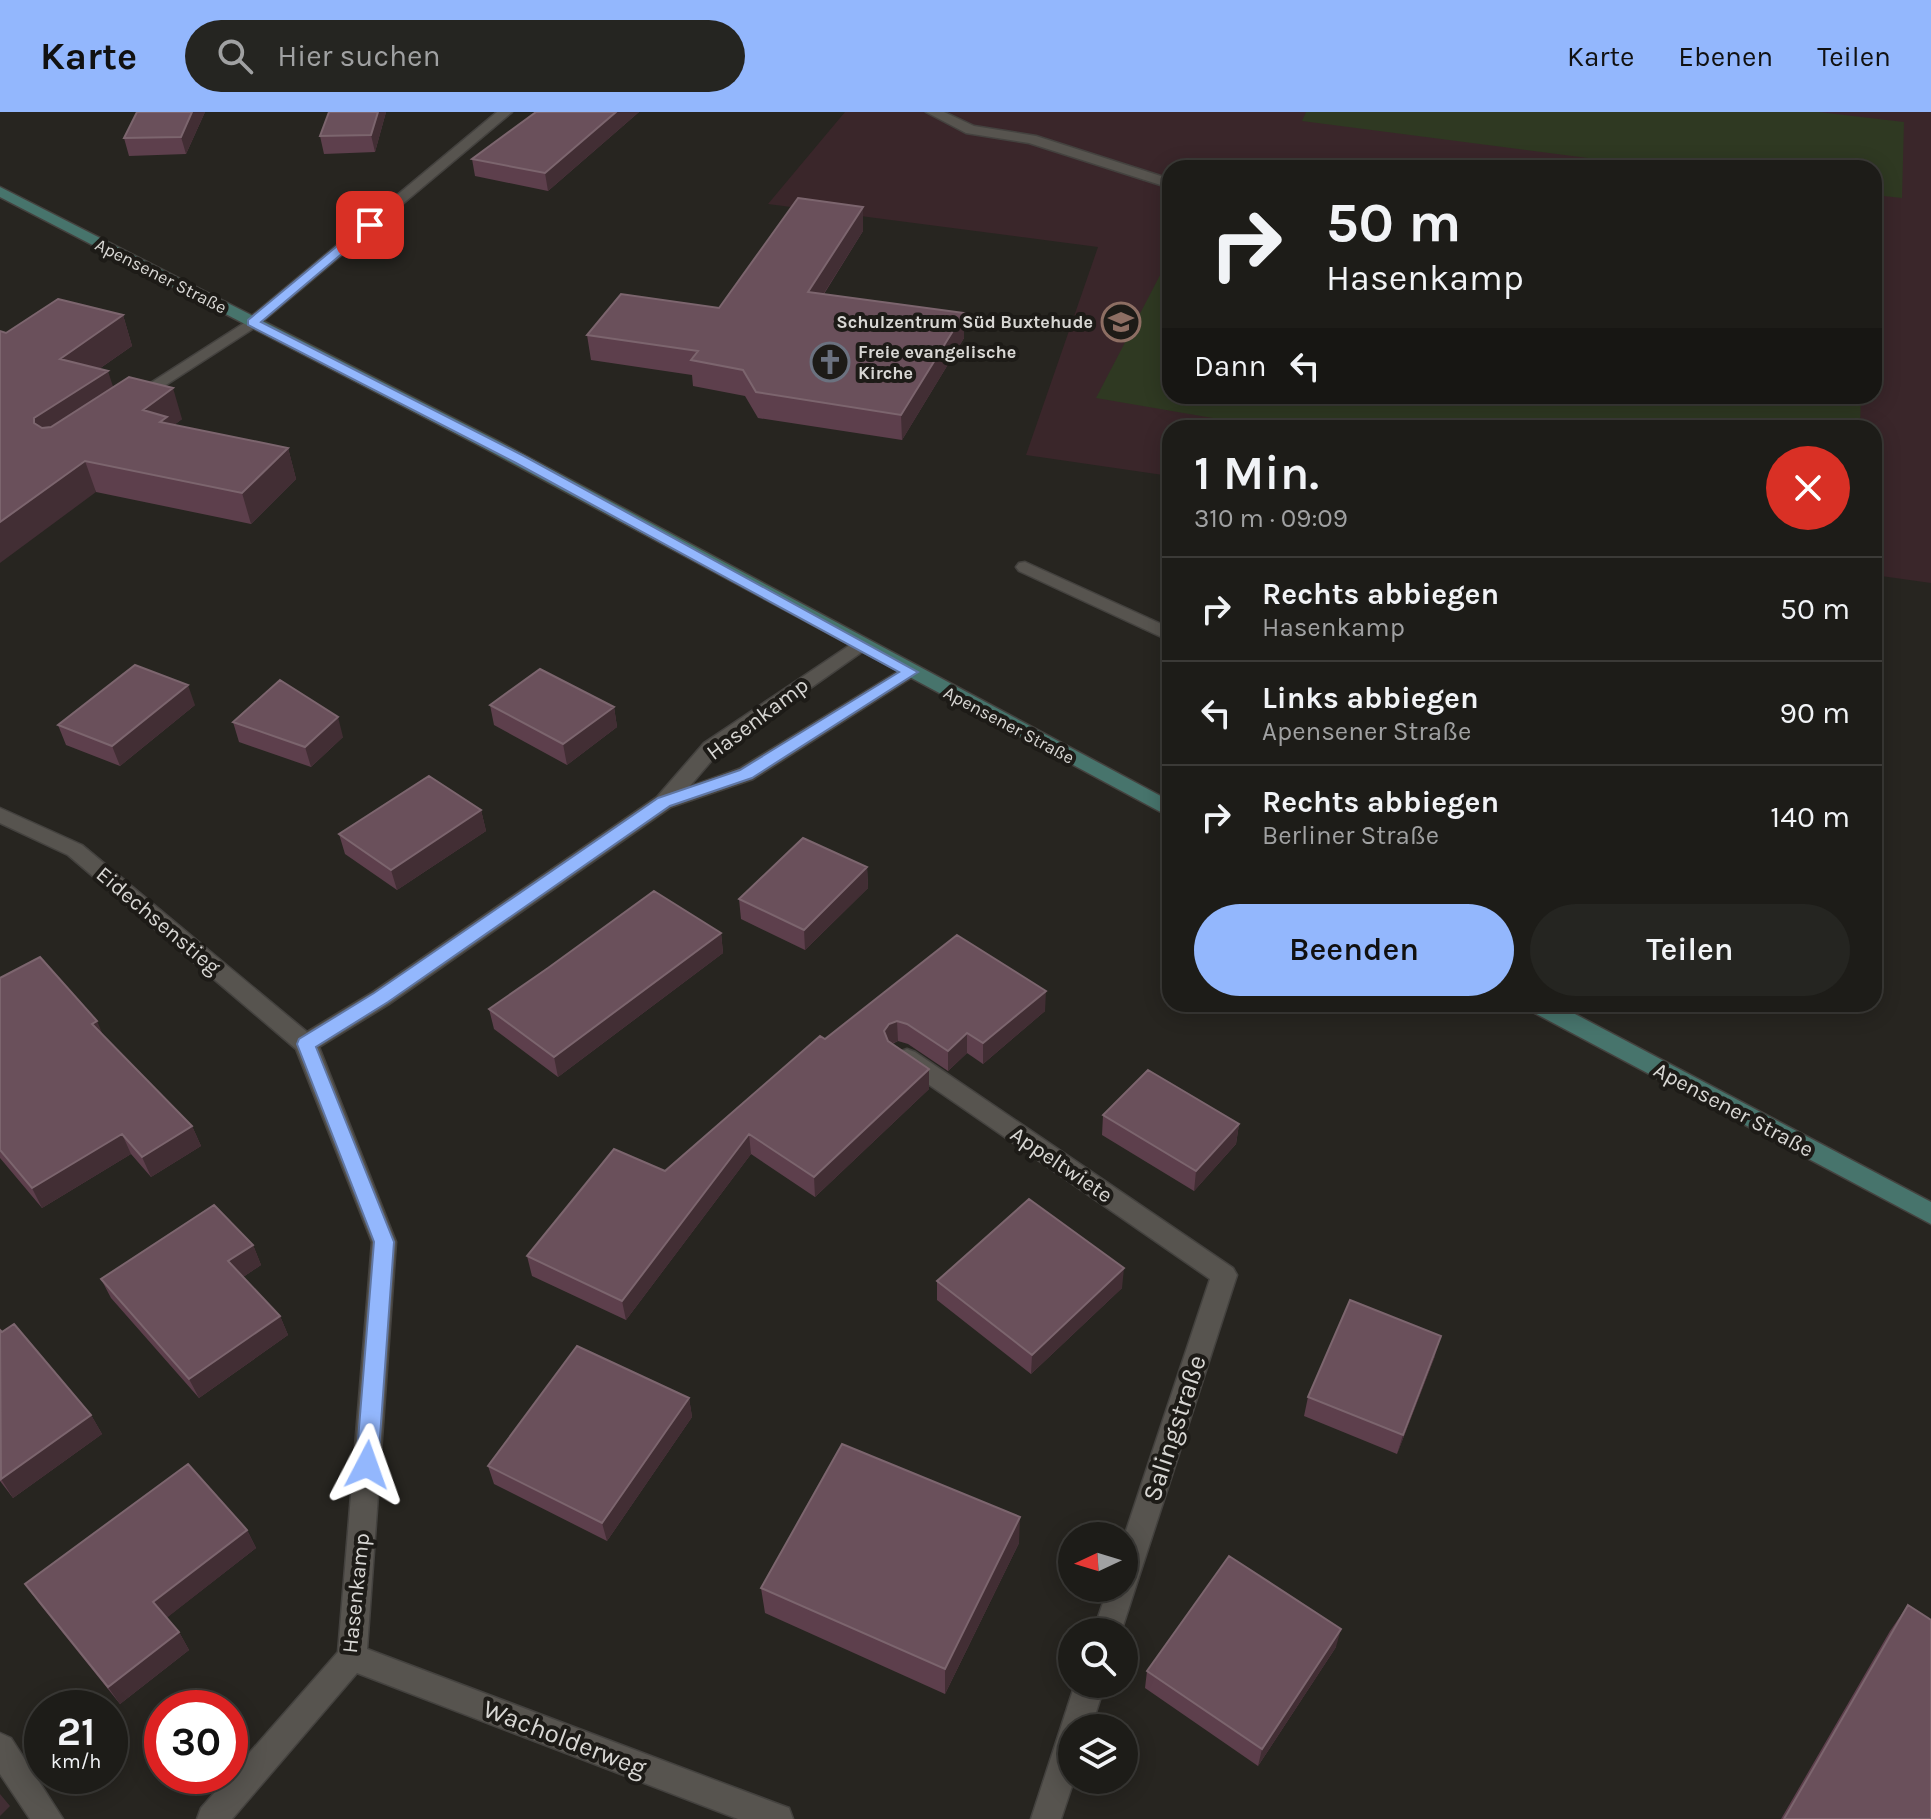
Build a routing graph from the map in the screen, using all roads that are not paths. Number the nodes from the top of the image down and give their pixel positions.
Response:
1 (505, 112) edge
2 (933, 112) edge
3 (1162, 181) edge
4 (0, 191) edge
5 (252, 323) junction
6 (120, 409) edge
7 (1025, 567) dead end
8 (1162, 631) edge
9 (859, 645) junction
10 (911, 672) junction
11 (664, 802) junction
12 (1162, 806) edge
13 (0, 815) edge
14 (1552, 1012) edge
15 (306, 1044) junction
16 (899, 1053) edge
17 (1931, 1214) edge
18 (1224, 1275) joint
19 (1138, 1537) edge
20 (352, 1657) junction
21 (0, 1748) edge
22 (1058, 1782) edge
23 (48, 1819) edge
24 (212, 1819) edge
25 (778, 1819) edge
26 (1046, 1819) edge

1 - 5 street
2 - 3 street
4 - 5 main road, Apensener Straße
5 - 6 street
5 - 9 main road, Apensener Straße
7 - 8 street
9 - 10 main road, Apensener Straße
9 - 11 street, Hasenkamp
10 - 11 street, Hasenkamp
10 - 12 main road, Apensener Straße
11 - 15 street, Hasenkamp
13 - 15 street, Eidechsenstieg
14 - 17 main road, Apensener Straße
15 - 20 street, Hasenkamp
16 - 18 street, Appeltwiete
18 - 19 street, Salingstraße
20 - 24 street, Hasenkamp
20 - 25 street, Wacholderweg
21 - 23 street
22 - 26 street

